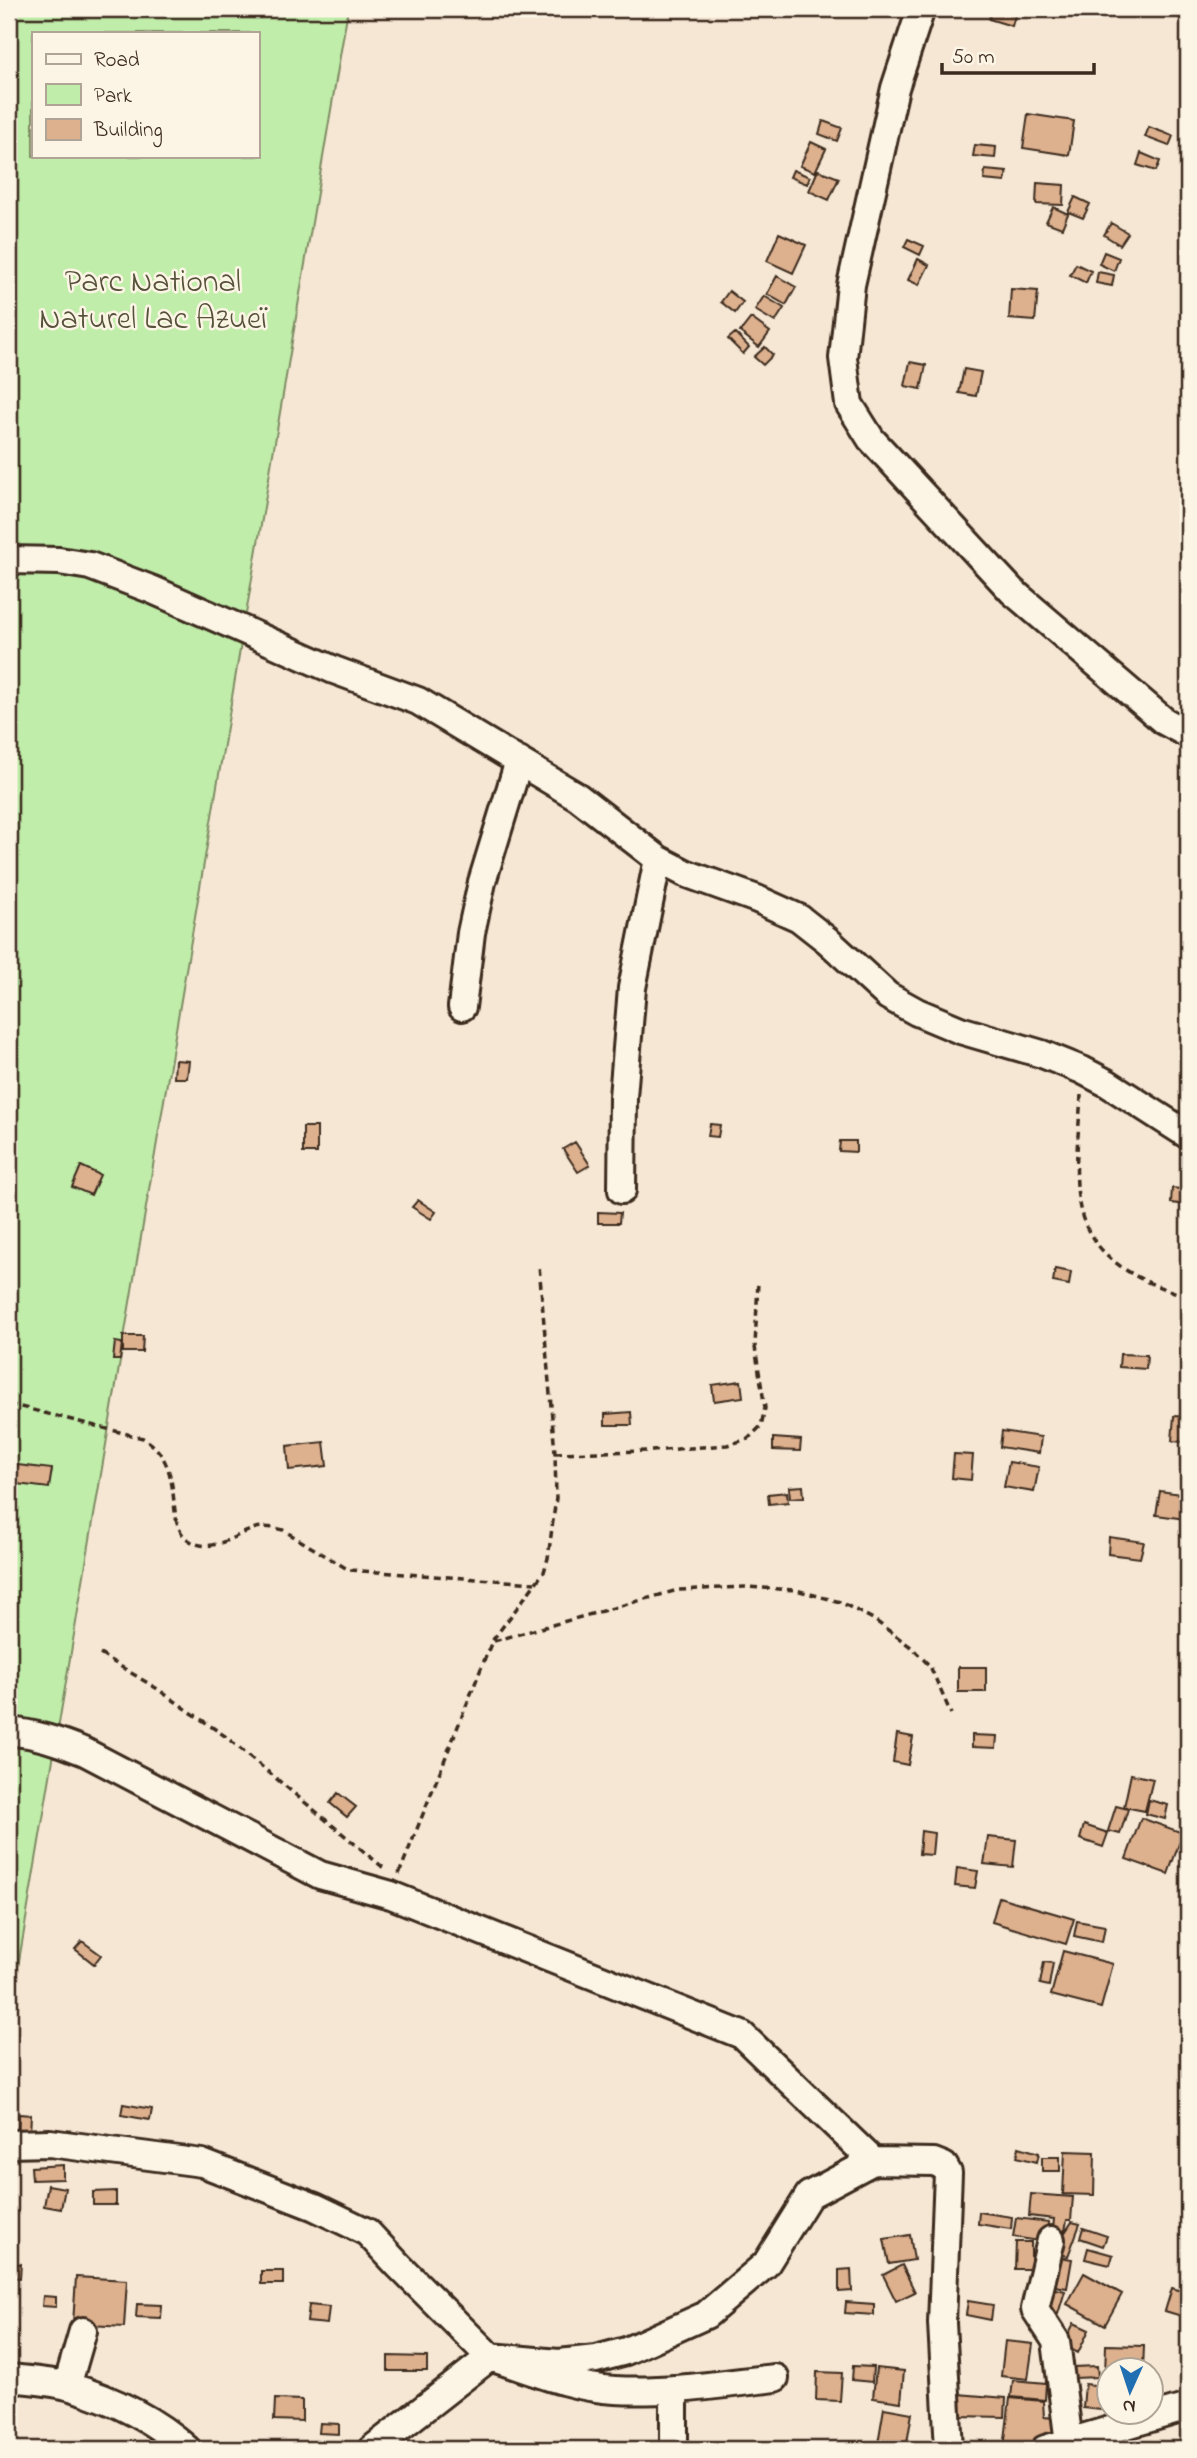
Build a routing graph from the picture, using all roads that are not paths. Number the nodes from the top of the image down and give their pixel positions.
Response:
1 (921, 9) edge
2 (9, 560) edge
3 (1188, 734) edge
4 (519, 761) junction
5 (658, 859) junction
6 (462, 1007) dead end
7 (1188, 1135) edge
8 (622, 1190) dead end
9 (9, 1731) edge
10 (9, 2144) edge
11 (873, 2161) junction
12 (1051, 2240) dead end
13 (83, 2331) dead end
14 (490, 2357) junction
15 (9, 2378) edge
16 (775, 2378) dead end
17 (67, 2386) junction
18 (674, 2389) junction
19 (1188, 2407) edge
20 (1057, 2446) edge
21 (187, 2449) edge
22 (372, 2449) edge
23 (674, 2449) edge
24 (949, 2449) edge

1 - 3 street
2 - 4 street
4 - 5 street
4 - 6 street
5 - 7 street
5 - 8 street
9 - 11 street
10 - 14 street
11 - 14 street
11 - 24 street
12 - 20 street
13 - 17 street
14 - 18 street
14 - 22 street
15 - 17 street
16 - 18 street
17 - 21 street
18 - 23 street
19 - 20 street

